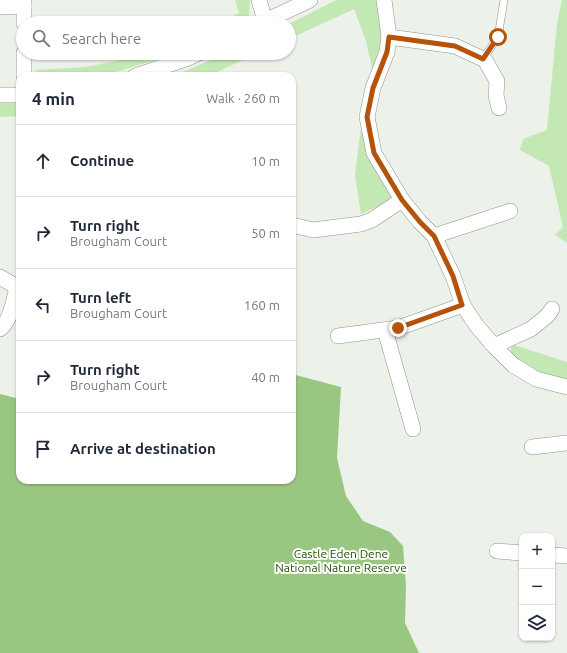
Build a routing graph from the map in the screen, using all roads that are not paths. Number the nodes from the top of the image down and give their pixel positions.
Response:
1 (259, 0) edge
2 (310, 0) edge
3 (384, 0) edge
4 (504, 0) edge
5 (24, 3) edge
6 (0, 7) edge
7 (24, 16) edge
8 (262, 16) edge
9 (276, 16) edge
10 (389, 37) junction
11 (483, 59) junction
12 (24, 60) edge
13 (183, 60) edge
14 (24, 72) edge
15 (147, 72) edge
16 (0, 95) edge
17 (16, 95) edge
18 (499, 108) dead end
19 (402, 200) junction
20 (510, 211) dead end
21 (296, 226) edge
22 (434, 236) junction
23 (0, 277) edge
24 (16, 285) edge
25 (16, 294) edge
26 (462, 305) junction
27 (552, 309) dead end
28 (0, 329) edge
29 (385, 330) junction
30 (338, 336) dead end
31 (494, 346) junction
32 (567, 388) edge
33 (413, 429) dead end
34 (567, 443) edge
35 (532, 447) dead end
36 (497, 551) dead end
37 (519, 553) edge
38 (555, 555) edge
39 (567, 556) edge

1 - 8 street
2 - 9 street
3 - 10 street
4 - 11 lane
5 - 6 street
5 - 7 street
10 - 11 street
10 - 19 street
11 - 18 street
12 - 14 street
13 - 15 street
16 - 17 street
19 - 21 street
19 - 22 street
20 - 22 street
22 - 26 street
23 - 24 street
25 - 28 street
26 - 29 street
26 - 31 street
27 - 31 street
29 - 30 street
29 - 33 street
31 - 32 street
34 - 35 street
36 - 37 street
38 - 39 street

